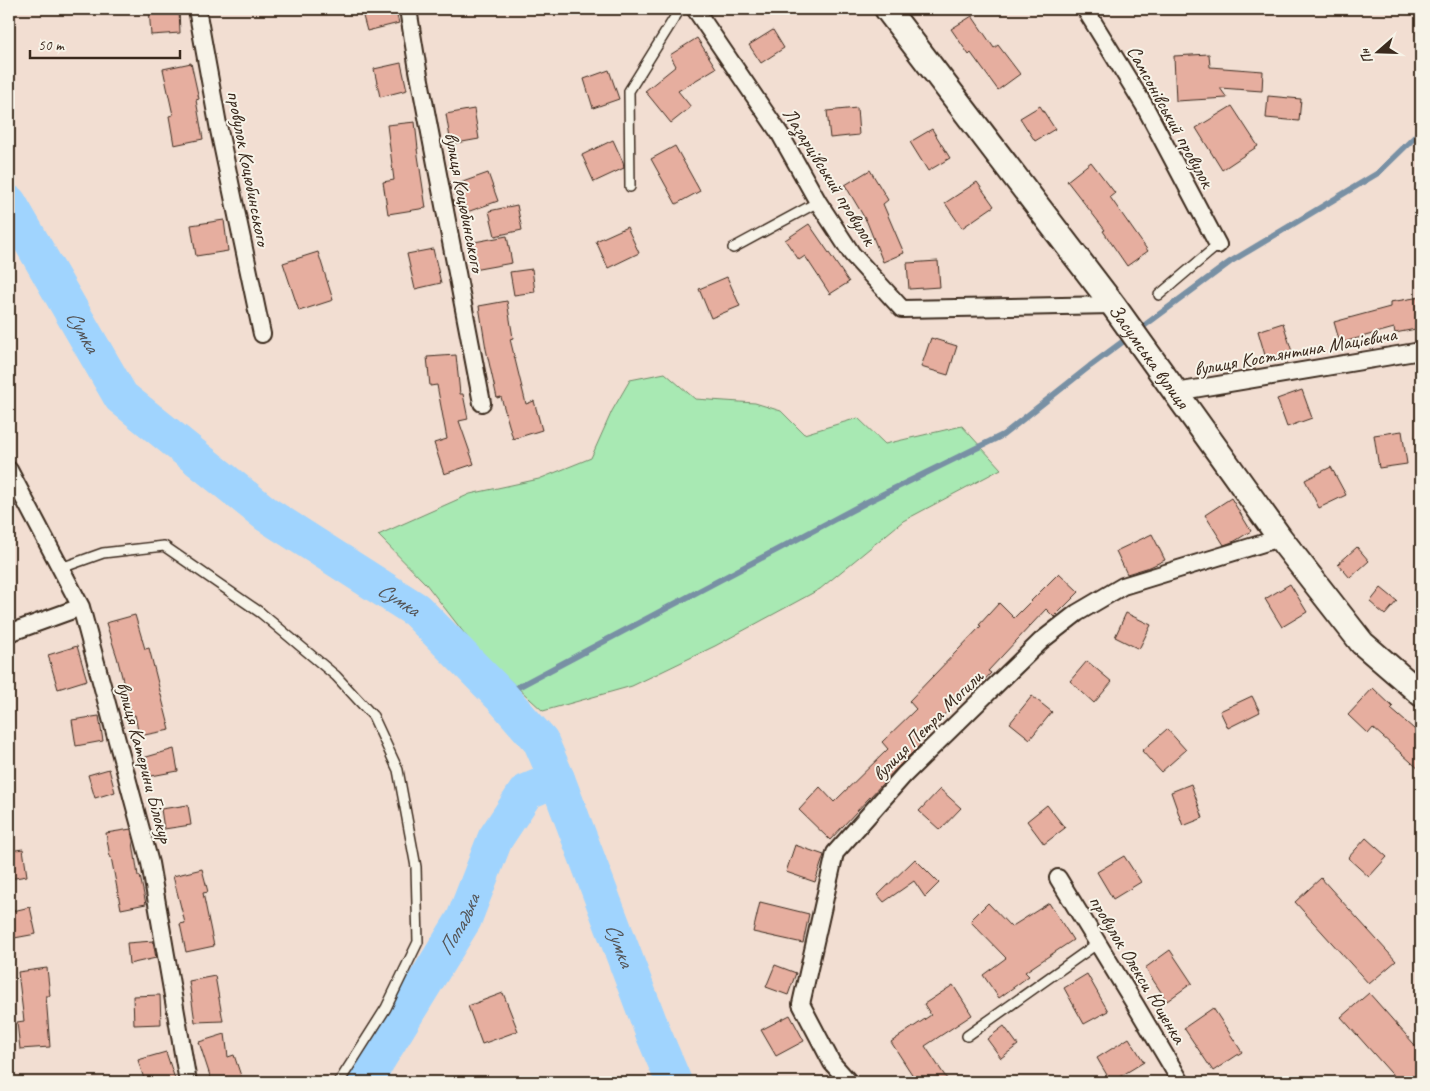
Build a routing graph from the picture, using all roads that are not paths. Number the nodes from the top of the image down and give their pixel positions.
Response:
1 (197, 9) edge
2 (408, 9) edge
3 (680, 9) edge
4 (695, 9) edge
5 (887, 9) edge
6 (1085, 9) edge
7 (630, 187) dead end
8 (818, 202) junction
9 (1218, 246) joint
10 (733, 248) dead end
11 (1160, 295) dead end
12 (1118, 312) junction
13 (262, 334) dead end
14 (1421, 351) edge
15 (1176, 392) junction
16 (482, 403) dead end
17 (9, 470) edge
18 (1280, 538) junction
19 (60, 568) junction
20 (81, 607) junction
21 (9, 633) edge
22 (1421, 694) edge
23 (1058, 878) dead end
24 (1098, 944) junction
25 (967, 1036) dead end
26 (188, 1082) edge
27 (338, 1082) edge
28 (849, 1082) edge
29 (1180, 1082) edge

1 - 13 street, провулок Коцюбинського
2 - 16 street, вулиця Коцюбинського
3 - 7 lane
4 - 8 street, Лазарцівський провулок
5 - 12 street, Засумська вулиця
6 - 9 street, Самсонівський провулок
8 - 10 lane
8 - 12 street, Лазарцівський провулок
9 - 11 lane
12 - 15 street, Засумська вулиця
14 - 15 street, вулиця Костянтина Мацієвича
15 - 18 street, Засумська вулиця
17 - 19 street, вулиця Катерини Білокур
18 - 22 street, Засумська вулиця
18 - 28 street, вулиця Петра Могили
19 - 20 street, вулиця Катерини Білокур
19 - 27 lane
20 - 21 street
20 - 26 street, вулиця Катерини Білокур
23 - 24 street, провулок Олекси Ющенка
24 - 25 lane
24 - 29 street, провулок Олекси Ющенка

